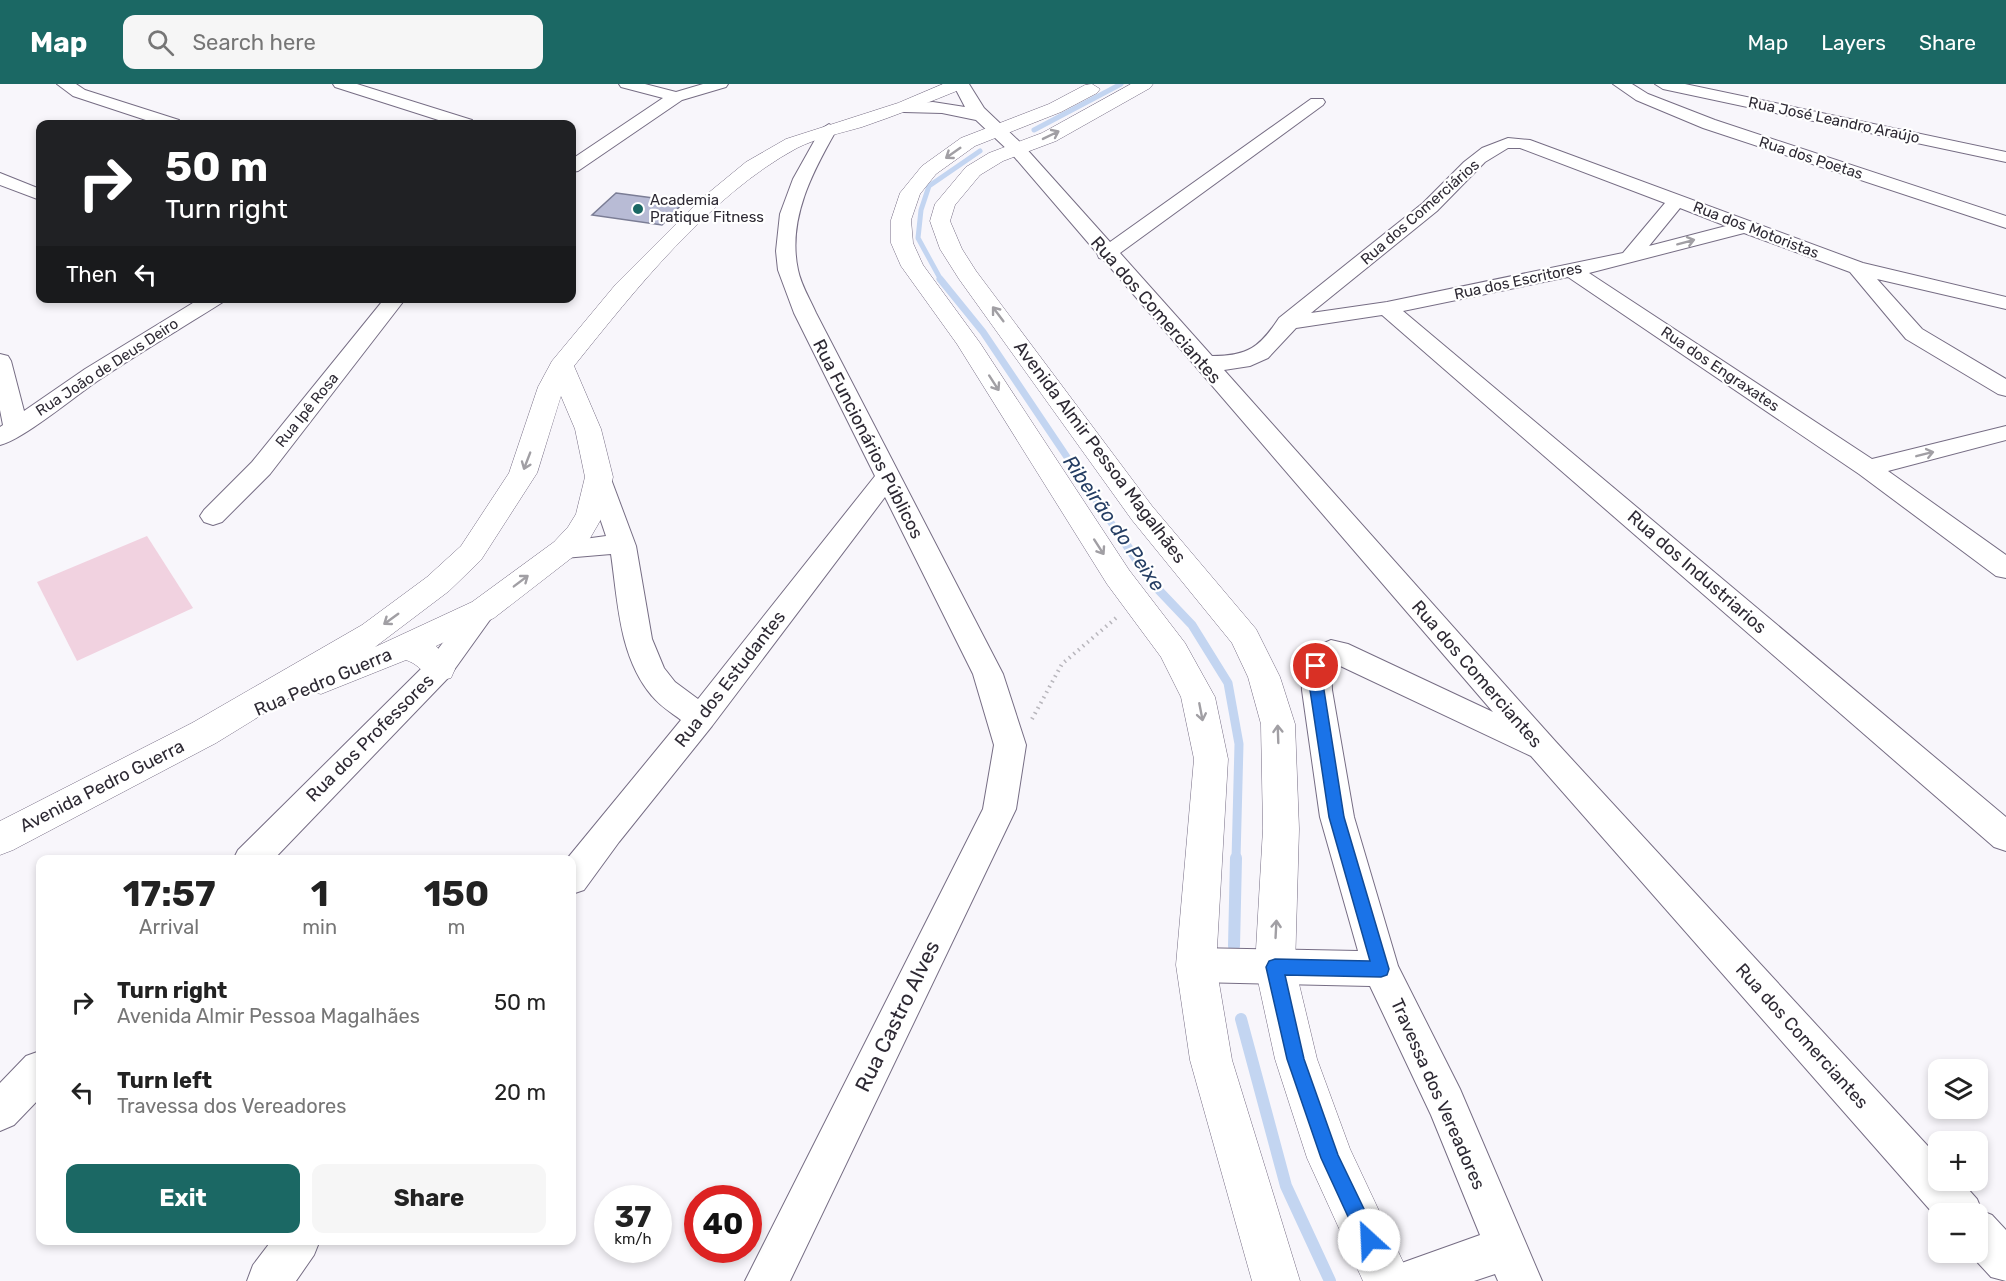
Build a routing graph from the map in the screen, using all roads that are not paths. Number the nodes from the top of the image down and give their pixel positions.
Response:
1 (64, 84) edge
2 (341, 84) edge
3 (627, 84) edge
4 (720, 84) edge
5 (960, 84) edge
6 (1101, 84) edge
7 (1144, 84) edge
8 (1621, 84) edge
9 (1663, 84) edge
10 (676, 97) junction
11 (1317, 102) dead end
12 (904, 107) junction
13 (161, 120) edge
14 (454, 120) edge
15 (830, 129) junction
16 (998, 132) junction
17 (1511, 142) joint
18 (2006, 157) edge
19 (576, 164) edge
20 (0, 178) edge
21 (36, 193) edge
22 (1677, 200) junction
23 (2006, 222) edge
24 (1747, 225) junction
25 (1106, 254) junction
26 (1630, 257) junction
27 (1857, 268) junction
28 (1571, 270) junction
29 (1330, 285) junction
30 (392, 303) edge
31 (2006, 303) edge
32 (185, 307) edge
33 (1376, 309) junction
34 (1287, 324) junction
35 (0, 361) edge
36 (1204, 363) junction
37 (561, 366) junction
38 (2006, 389) edge
39 (539, 429) junction
40 (588, 429) junction
41 (8, 433) edge
42 (2006, 433) edge
43 (1868, 468) junction
44 (599, 477) junction
45 (887, 477) junction
46 (213, 516) dead end
47 (624, 546) junction
48 (564, 549) junction
49 (471, 553) junction
50 (2006, 568) edge
51 (483, 610) junction
52 (404, 648) junction
53 (439, 669) junction
54 (701, 718) junction
55 (204, 733) junction
56 (1010, 745) joint
57 (1545, 751) junction
58 (2006, 837) edge
59 (0, 839) edge
60 (255, 855) edge
61 (576, 874) edge
62 (1196, 965) junction
63 (1275, 967) junction
64 (1381, 969) junction
65 (36, 1074) edge
66 (0, 1111) edge
67 (1952, 1203) edge
68 (1988, 1242) edge
69 (296, 1245) edge
70 (2006, 1262) edge
71 (1513, 1265) edge
72 (1273, 1279) edge
73 (269, 1281) edge
74 (767, 1281) edge
75 (1388, 1281) edge
76 (1412, 1281) edge

1 - 13 street
2 - 14 street
3 - 10 street
4 - 10 street
5 - 12 street
5 - 16 street, Rua dos Comerciantes
6 - 16 street, Avenida Almir Pessoa Magalhães
16 -> 7 street, Avenida Almir Pessoa Magalhães
8 - 23 street, Rua dos Poetas
9 - 18 street, Rua José Leandro Araújo
10 - 19 street
11 - 25 street
12 - 15 street
12 - 16 street
15 - 37 street
15 - 45 street, Rua Funcionários Públicos
16 - 25 street, Rua dos Comerciantes
16 -> 62 street, Avenida Almir Pessoa Magalhães
63 -> 16 street, Avenida Almir Pessoa Magalhães
17 - 22 street, Rua dos Motoristas
17 - 29 street, Rua dos Comerciários
20 - 21 street
22 - 24 street, Rua dos Motoristas
22 - 26 street
26 -> 24 street, Rua dos Escritores
24 - 27 street, Rua dos Motoristas
25 - 36 street, Rua dos Comerciantes
26 - 28 street, Rua dos Escritores
27 - 31 street, Rua dos Motoristas
27 - 38 street
28 - 33 street, Rua dos Escritores
28 - 43 street, Rua dos Engraxates
29 - 33 street
29 - 34 street, Rua dos Comerciários
30 - 46 street, Rua Ipê Rosa
32 - 41 street, Rua João de Deus Deiro
33 - 34 street, Rua dos Escritores
33 - 58 street, Rua dos Industriarios
34 - 36 street, Rua dos Comerciários
35 - 41 street
36 - 57 street, Rua dos Comerciantes
37 - 39 street
37 - 40 street, Rua Pedro Guerra
39 - 40 street
39 -> 49 street
40 - 44 street, Rua Pedro Guerra
43 -> 42 street
43 - 50 street, Rua dos Engraxates
44 - 47 street
44 - 48 street, Rua Pedro Guerra
45 - 54 street, Rua dos Estudantes
45 - 56 street, Rua Funcionários Públicos
47 - 48 street
47 - 54 street
51 -> 48 street, Rua Pedro Guerra
49 - 51 street
49 -> 55 street, Rua Pedro Guerra
51 - 52 street, Rua Pedro Guerra
51 - 53 street, Rua dos Professores
52 - 53 street
52 - 55 street, Rua Pedro Guerra
53 - 60 street, Rua dos Professores
54 - 61 street, Rua dos Estudantes
55 - 59 street, Avenida Pedro Guerra
56 - 74 street, Rua Castro Alves
57 - 64 street, Travessa dos Vereadores
57 - 67 street, Rua dos Comerciantes
62 - 63 street
62 - 72 street, Avenida Almir Pessoa Magalhães
63 - 64 street
63 - 75 street, Avenida Almir Pessoa Magalhães
64 - 71 street, Travessa dos Vereadores
65 - 66 street
68 - 70 street
69 - 73 street
71 - 76 street

